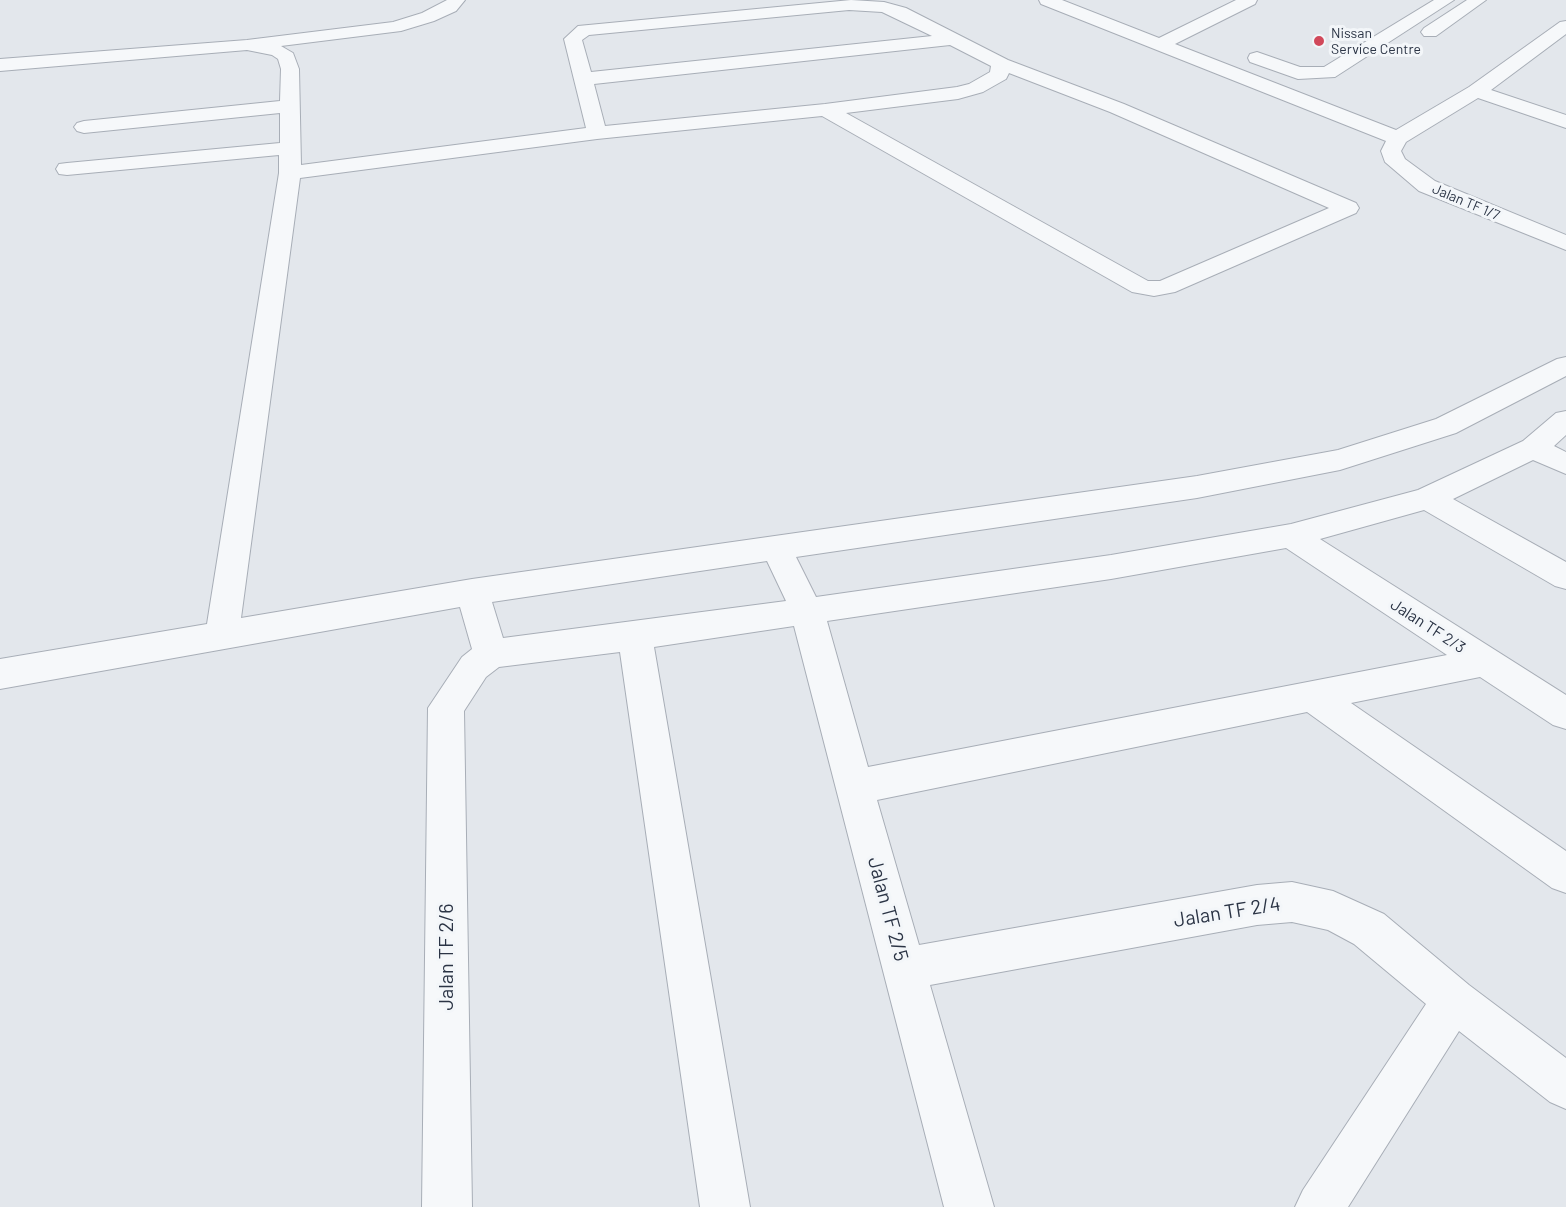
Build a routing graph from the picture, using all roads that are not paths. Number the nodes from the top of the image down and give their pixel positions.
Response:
1 (456, 0) edge
2 (1047, 0) edge
3 (1249, 0) edge
4 (1446, 0) edge
5 (1478, 0) edge
6 (1566, 26) edge
7 (952, 39) junction
8 (1419, 40) dead end
9 (1160, 44) junction
10 (247, 45) junction
11 (1243, 52) dead end
12 (1000, 64) junction
13 (0, 65) edge
14 (583, 79) junction
15 (1476, 91) junction
16 (1339, 93) dead end
17 (290, 106) junction
18 (1319, 106) junction
19 (825, 110) junction
20 (1566, 122) edge
21 (84, 126) dead end
22 (597, 133) junction
23 (1398, 138) junction
24 (290, 161) junction
25 (68, 169) dead end
26 (1566, 243) edge
27 (1566, 365) edge
28 (1566, 420) edge
29 (1533, 448) junction
30 (1566, 464) edge
31 (1427, 498) junction
32 (1291, 536) junction
33 (776, 548) junction
34 (1566, 577) edge
35 (472, 592) junction
36 (807, 611) junction
37 (222, 635) junction
38 (635, 636) junction
39 (491, 654) junction
40 (1483, 662) junction
41 (0, 674) edge
42 (1311, 696) junction
43 (1566, 714) edge
44 (855, 787) junction
45 (1566, 874) edge
46 (904, 969) junction
47 (1454, 1000) junction
48 (1566, 1086) edge
49 (447, 1207) edge
50 (725, 1207) edge
51 (969, 1207) edge
52 (1320, 1207) edge

1 - 10 street
2 - 9 street
3 - 9 street
4 - 11 street
5 - 8 street
6 - 15 street
7 - 12 street
7 - 14 street
7 - 14 street
9 - 18 street
10 - 13 street
10 - 17 street
12 - 19 street
12 - 19 street
14 - 22 street
15 - 20 street
15 - 23 street
16 - 18 street
17 - 21 street
17 - 24 street
18 - 23 street
19 - 22 street
22 - 24 street
23 - 26 street, Jalan TF 1/7
24 - 25 street
24 - 37 street
27 - 33 street
28 - 29 street
29 - 30 street
29 - 31 street
31 - 32 street
31 - 34 street
32 - 36 street
32 - 40 street, Jalan TF 2/3
33 - 35 street
33 - 36 street, Jalan TF 2/5
35 - 37 street
35 - 39 street
36 - 38 street
36 - 44 street, Jalan TF 2/5
37 - 41 street
38 - 39 street
38 - 50 street
39 - 49 street, Jalan TF 2/6
40 - 42 street
40 - 43 street, Jalan TF 2/3
42 - 44 street
42 - 45 street
44 - 46 street, Jalan TF 2/5
46 - 47 street, Jalan TF 2/4
46 - 51 street, Jalan TF 2/5
47 - 48 street, Jalan TF 2/4
47 - 52 street

